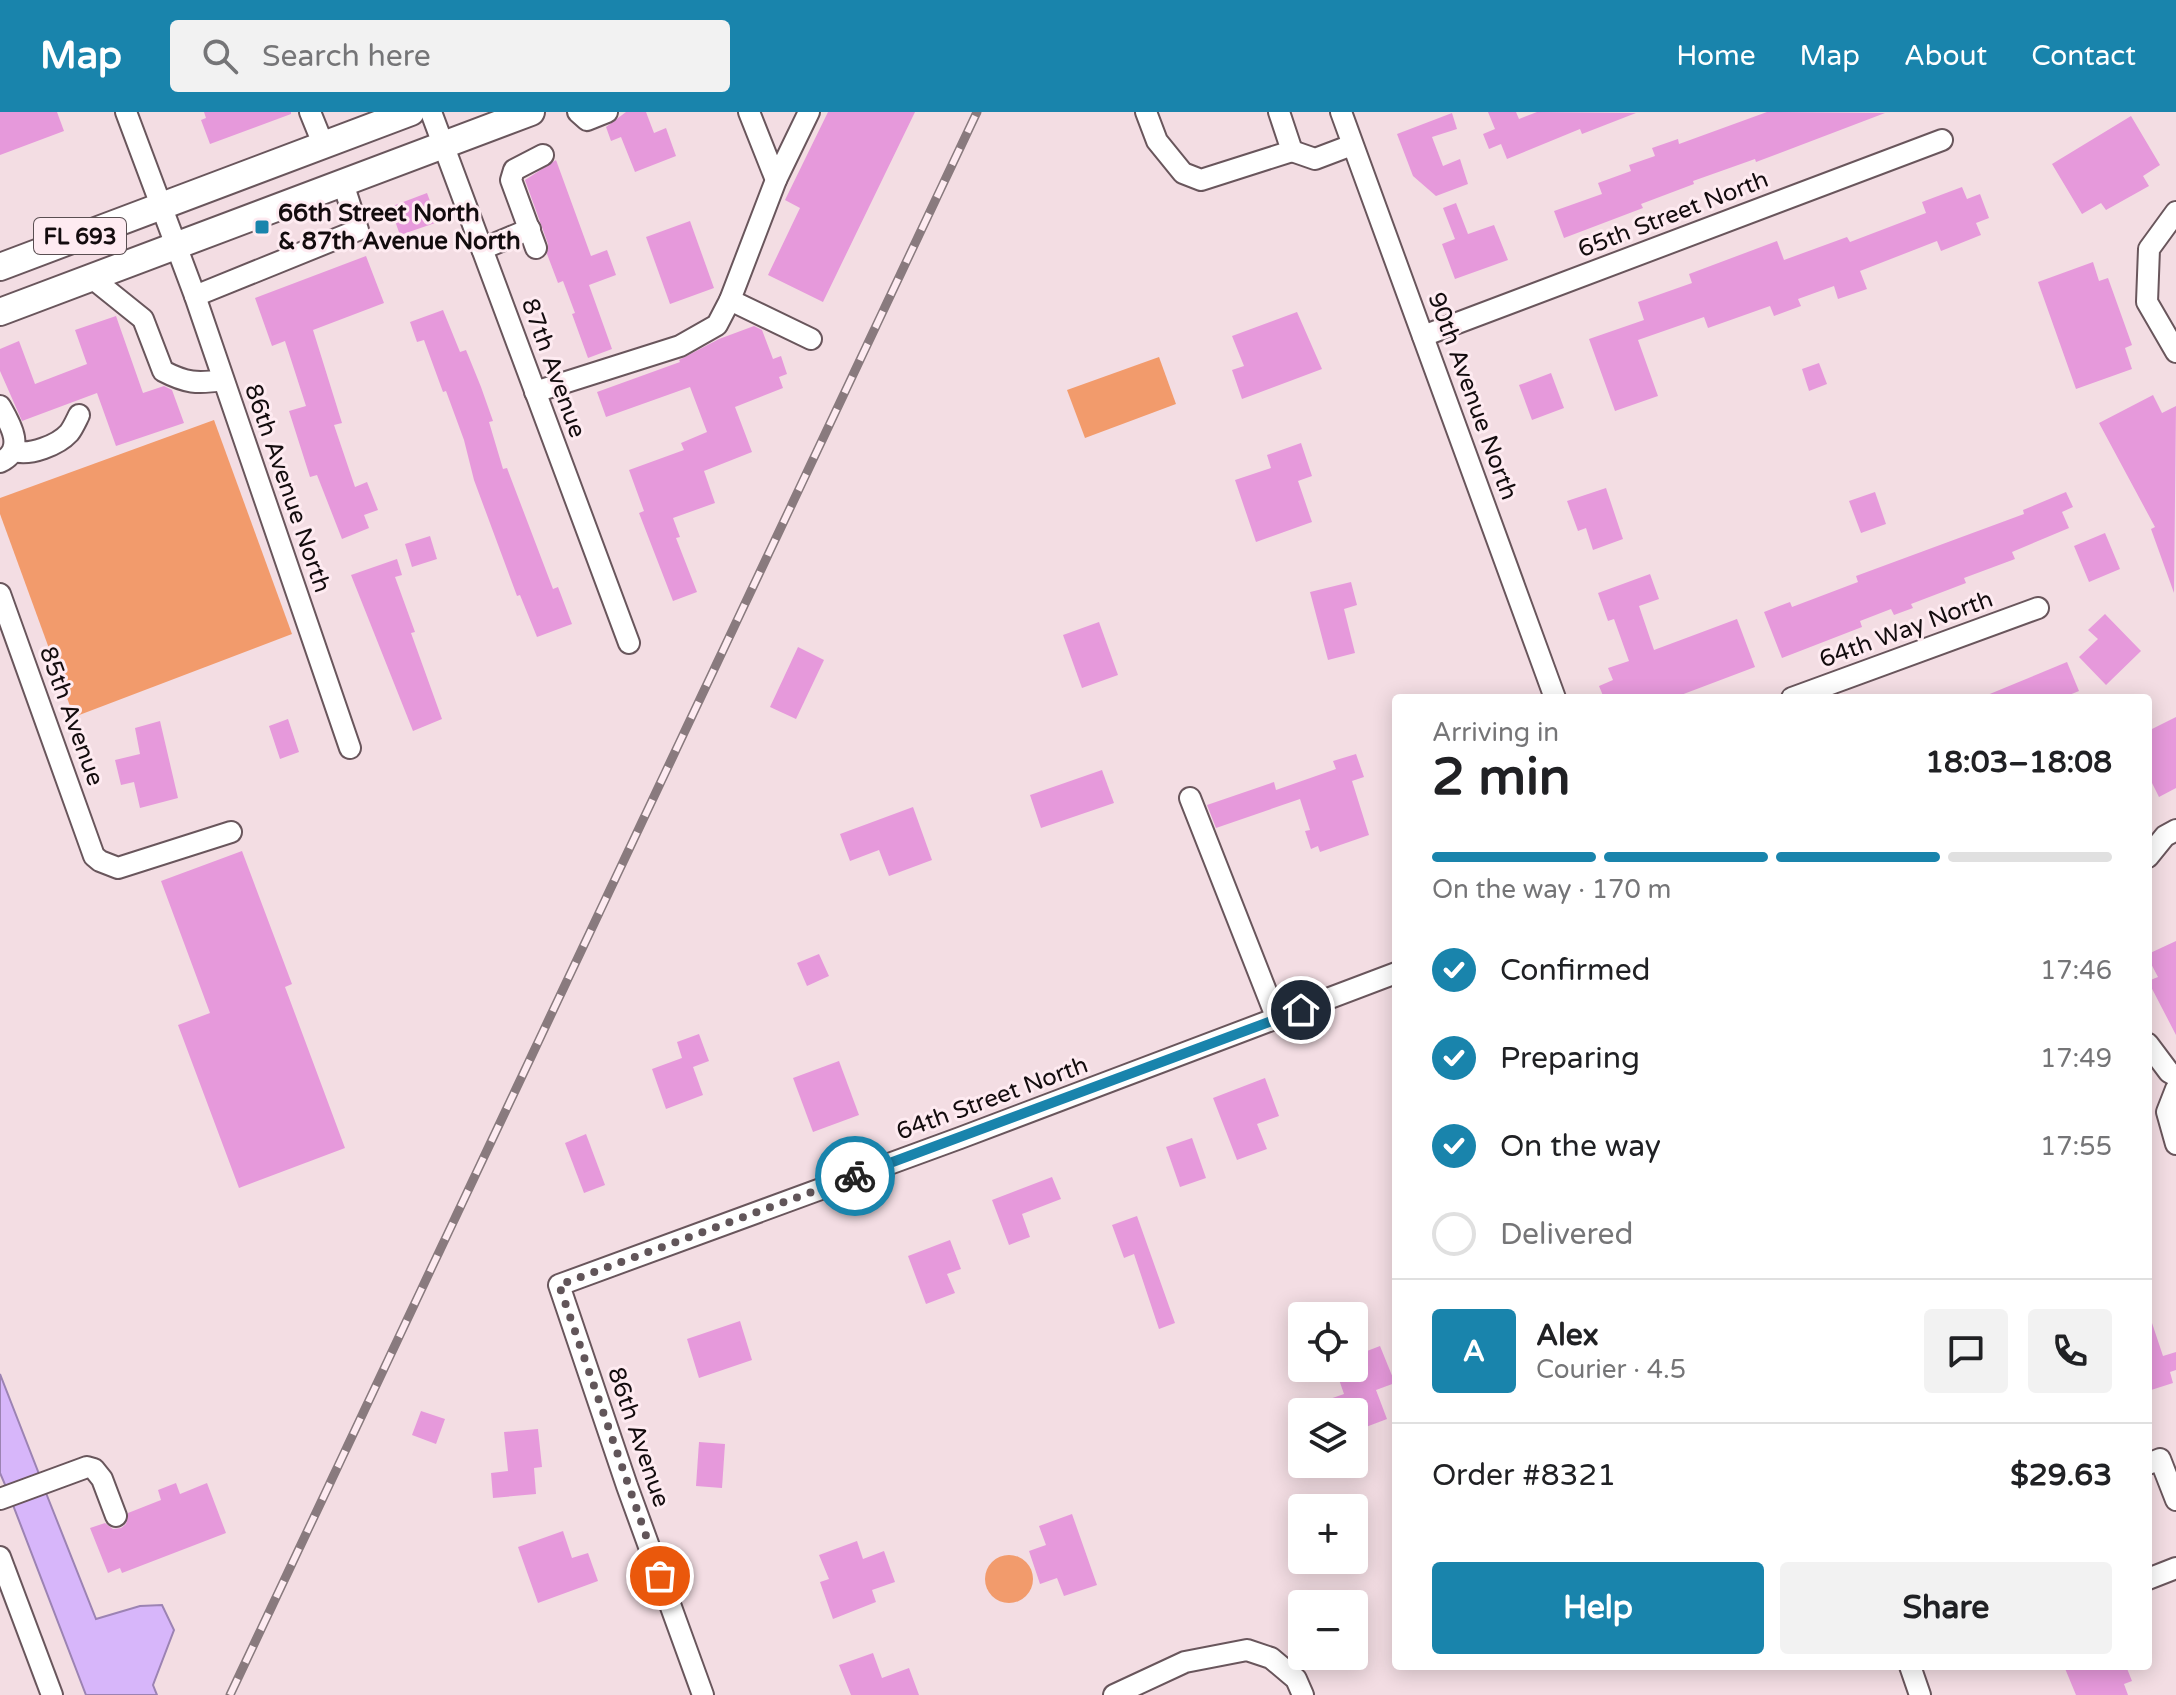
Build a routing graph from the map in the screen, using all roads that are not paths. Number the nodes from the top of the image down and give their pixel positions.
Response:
1 (126, 112) edge
2 (310, 112) edge
3 (411, 112) edge
4 (431, 112) edge
5 (531, 112) edge
6 (578, 112) edge
7 (607, 112) edge
8 (749, 112) edge
9 (809, 112) edge
10 (1146, 112) edge
11 (1279, 112) edge
12 (1341, 112) edge
13 (1942, 140) dead end
14 (323, 144) junction
15 (443, 145) junction
16 (1352, 145) junction
17 (1292, 151) junction
18 (543, 155) dead end
19 (776, 180) junction
20 (343, 183) junction
21 (161, 205) junction
22 (2176, 212) edge
23 (177, 246) junction
24 (482, 249) junction
25 (0, 267) edge
26 (92, 278) junction
27 (195, 296) junction
28 (730, 300) junction
29 (0, 312) edge
30 (1423, 336) junction
31 (811, 339) dead end
32 (2176, 352) edge
33 (223, 380) junction
34 (535, 392) junction
35 (0, 406) edge
36 (79, 415) dead end
37 (7, 456) edge
38 (0, 594) edge
39 (2038, 608) dead end
40 (629, 643) dead end
41 (1554, 694) edge
42 (1803, 694) edge
43 (350, 748) dead end
44 (1190, 798) dead end
45 (2176, 830) edge
46 (231, 832) dead end
47 (2152, 852) edge
48 (1392, 975) edge
49 (1277, 1019) junction
50 (2152, 1049) edge
51 (2176, 1076) edge
52 (2176, 1089) edge
53 (2176, 1144) edge
54 (559, 1285) joint
55 (2152, 1462) edge
56 (0, 1499) edge
57 (2176, 1500) edge
58 (116, 1516) dead end
59 (0, 1557) edge
60 (2176, 1568) edge
61 (2152, 1575) edge
62 (1911, 1670) edge
63 (52, 1695) edge
64 (703, 1695) edge
65 (1114, 1695) edge
66 (1303, 1695) edge
67 (1920, 1695) edge

1 - 21 street
2 - 14 street
3 - 14 main road, FL 693
4 - 15 street, 87th Avenue
5 - 15 main road, FL 693
6 - 7 street
8 - 19 street
9 - 19 street
10 - 17 street
11 - 17 street
12 - 16 street, 90th Avenue North
13 - 30 street, 65th Street North
14 - 21 main road, FL 693
15 - 20 main road, FL 693
15 - 24 street, 87th Avenue
16 - 17 street
16 - 30 street, 90th Avenue North
18 - 24 street
19 - 28 street
20 - 23 main road, FL 693
20 - 27 street
21 - 23 street
21 - 25 main road, FL 693
22 - 32 street
23 - 26 main road, FL 693
23 - 27 street, 86th Avenue North
24 - 34 street, 87th Avenue
26 - 29 main road, FL 693
26 - 33 street
27 - 33 street, 86th Avenue North
28 - 31 street
28 - 34 street
30 - 41 street, 90th Avenue North
33 - 43 street, 86th Avenue North
34 - 40 street, 87th Avenue
35 - 37 street
36 - 37 street
38 - 46 street, 85th Avenue
39 - 42 street, 64th Way North
44 - 49 street
45 - 47 street
48 - 49 street, 64th Street North
49 - 54 street, 64th Street North
50 - 51 street
52 - 53 street
54 - 64 street, 86th Avenue
55 - 57 street
56 - 58 street
59 - 63 street
60 - 61 street
62 - 67 street
65 - 66 street

